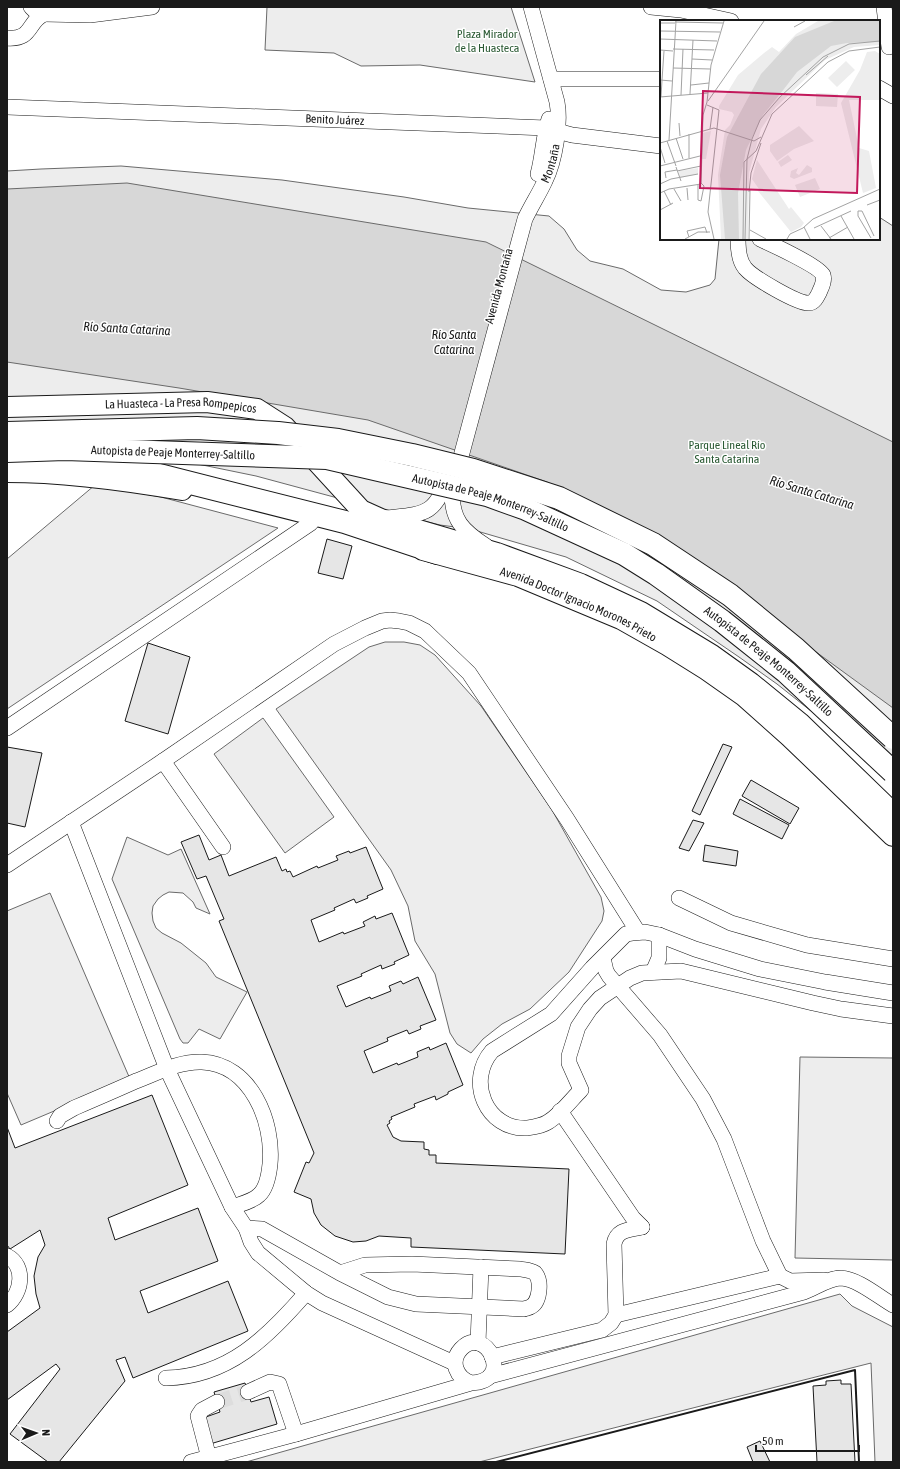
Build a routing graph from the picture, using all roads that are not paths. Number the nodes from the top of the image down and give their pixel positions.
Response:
1 (152, 7) edge
2 (531, 7) edge
3 (651, 7) edge
4 (884, 7) edge
5 (37, 11) edge
6 (726, 20) edge
7 (11, 38) edge
8 (887, 47) edge
9 (551, 79) junction
10 (660, 79) edge
11 (880, 89) edge
12 (893, 96) edge
13 (7, 107) edge
14 (552, 130) junction
15 (660, 146) edge
16 (522, 217) joint
17 (738, 240) edge
18 (762, 240) edge
19 (7, 407) edge
20 (7, 433) edge
21 (7, 451) edge
22 (7, 459) edge
23 (7, 472) edge
24 (448, 489) junction
25 (361, 510) joint
26 (381, 519) junction
27 (311, 523) junction
28 (438, 553) junction
29 (497, 553) junction
30 (7, 728) edge
31 (893, 738) edge
32 (163, 761) junction
33 (893, 772) edge
34 (893, 813) edge
35 (71, 822) junction
36 (893, 836) edge
37 (223, 847) dead end
38 (7, 865) edge
39 (679, 898) dead end
40 (638, 932) junction
41 (659, 935) junction
42 (603, 958) junction
43 (893, 959) edge
44 (653, 972) junction
45 (818, 980) junction
46 (617, 986) junction
47 (893, 993) edge
48 (813, 1003) junction
49 (893, 1016) edge
50 (167, 1068) junction
51 (560, 1112) junction
52 (57, 1121) dead end
53 (232, 1207) junction
54 (246, 1228) junction
55 (7, 1256) edge
56 (481, 1267) junction
57 (340, 1274) junction
58 (780, 1276) junction
59 (834, 1280) junction
60 (13, 1287) edge
61 (306, 1293) junction
62 (7, 1305) edge
63 (893, 1305) edge
64 (480, 1308) junction
65 (616, 1314) junction
66 (478, 1343) junction
67 (492, 1356) junction
68 (454, 1363) junction
69 (490, 1376) junction
70 (166, 1378) dead end
71 (471, 1383) junction
72 (248, 1392) tunnel mouth
73 (217, 1402) tunnel mouth
74 (296, 1434) junction
75 (209, 1458) junction
76 (191, 1462) edge

1 - 5 street
2 - 9 street, Montaña
3 - 6 street
4 - 8 street
5 - 7 street
9 - 10 street
9 - 14 street, Montaña
11 - 12 street
13 - 14 street, Benito Juárez
14 - 15 street, Benito Juárez
14 - 16 street, Montaña
16 - 24 street, Avenida Montaña, bridge
17 - 18 street
19 - 25 main road, La Huasteca - La Presa Rompepicos
20 - 31 highway, Autopista de Peaje Monterrey-Saltillo, bridge
21 - 33 highway, Autopista de Peaje Monterrey-Saltillo, bridge
22 - 28 highway
23 - 27 main road, Avenida Doctor Ignacio Morones Prieto
24 - 26 street, Avenida Montaña
24 - 29 street, Avenida Montaña
25 - 26 main road, Avenida Doctor Ignacio Morones Prieto
26 - 29 main road, Avenida Doctor Ignacio Morones Prieto
27 - 28 main road, Avenida Doctor Ignacio Morones Prieto
27 - 30 street
28 - 36 main road, Avenida Doctor Ignacio Morones Prieto
29 - 34 main road, Avenida Doctor Ignacio Morones Prieto
32 - 35 street
32 - 37 street
32 - 40 street
35 - 38 street
35 - 50 street
39 - 43 street
40 - 41 street
40 - 42 street
41 - 44 street
41 - 45 street
42 - 46 street
42 - 51 street
44 - 46 street
44 - 48 street
45 - 47 street
45 - 48 street
46 - 51 street
46 - 58 street
48 - 49 street
50 - 52 street
50 - 53 street
50 - 53 street
51 - 65 street
53 - 54 street
54 - 57 street
54 - 61 street
55 - 60 street
56 - 57 street
56 - 64 street
56 - 64 street
57 - 64 street
58 - 59 street
58 - 65 street
59 - 63 street
59 - 69 street
60 - 62 street
61 - 68 street
61 - 70 street
64 - 66 street
65 - 67 street
66 - 67 street
66 - 68 street
67 - 69 street
68 - 71 street
69 - 71 street
71 - 74 street
72 - 74 street
73 - 75 street
74 - 75 street
75 - 76 street

